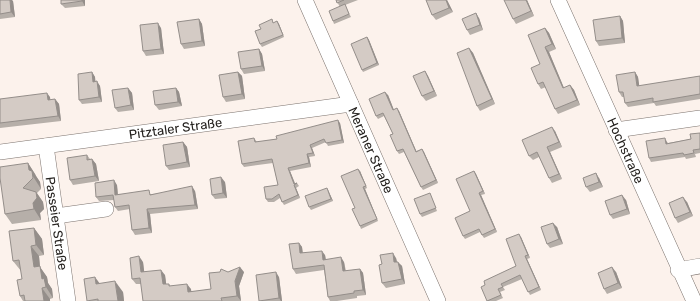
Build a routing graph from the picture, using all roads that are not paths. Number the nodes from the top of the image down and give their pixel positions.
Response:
1 (305, 0) edge
2 (558, 0) edge
3 (351, 104) junction
4 (700, 118) edge
5 (616, 130) junction
6 (46, 146) junction
7 (0, 152) edge
8 (106, 209) dead end
9 (56, 216) junction
10 (700, 266) edge
11 (678, 270) junction
12 (68, 301) edge
13 (438, 301) edge
14 (694, 301) edge

1 - 3 street, Meraner Straße
2 - 5 street, Hochstraße
3 - 6 street, Pitztaler Straße
3 - 13 street, Meraner Straße
4 - 5 street
5 - 11 street, Hochstraße
6 - 7 street, Pitztaler Straße
6 - 9 street, Passeier Straße
8 - 9 street
9 - 12 street, Passeier Straße
10 - 11 street
11 - 14 street, Hochstraße

